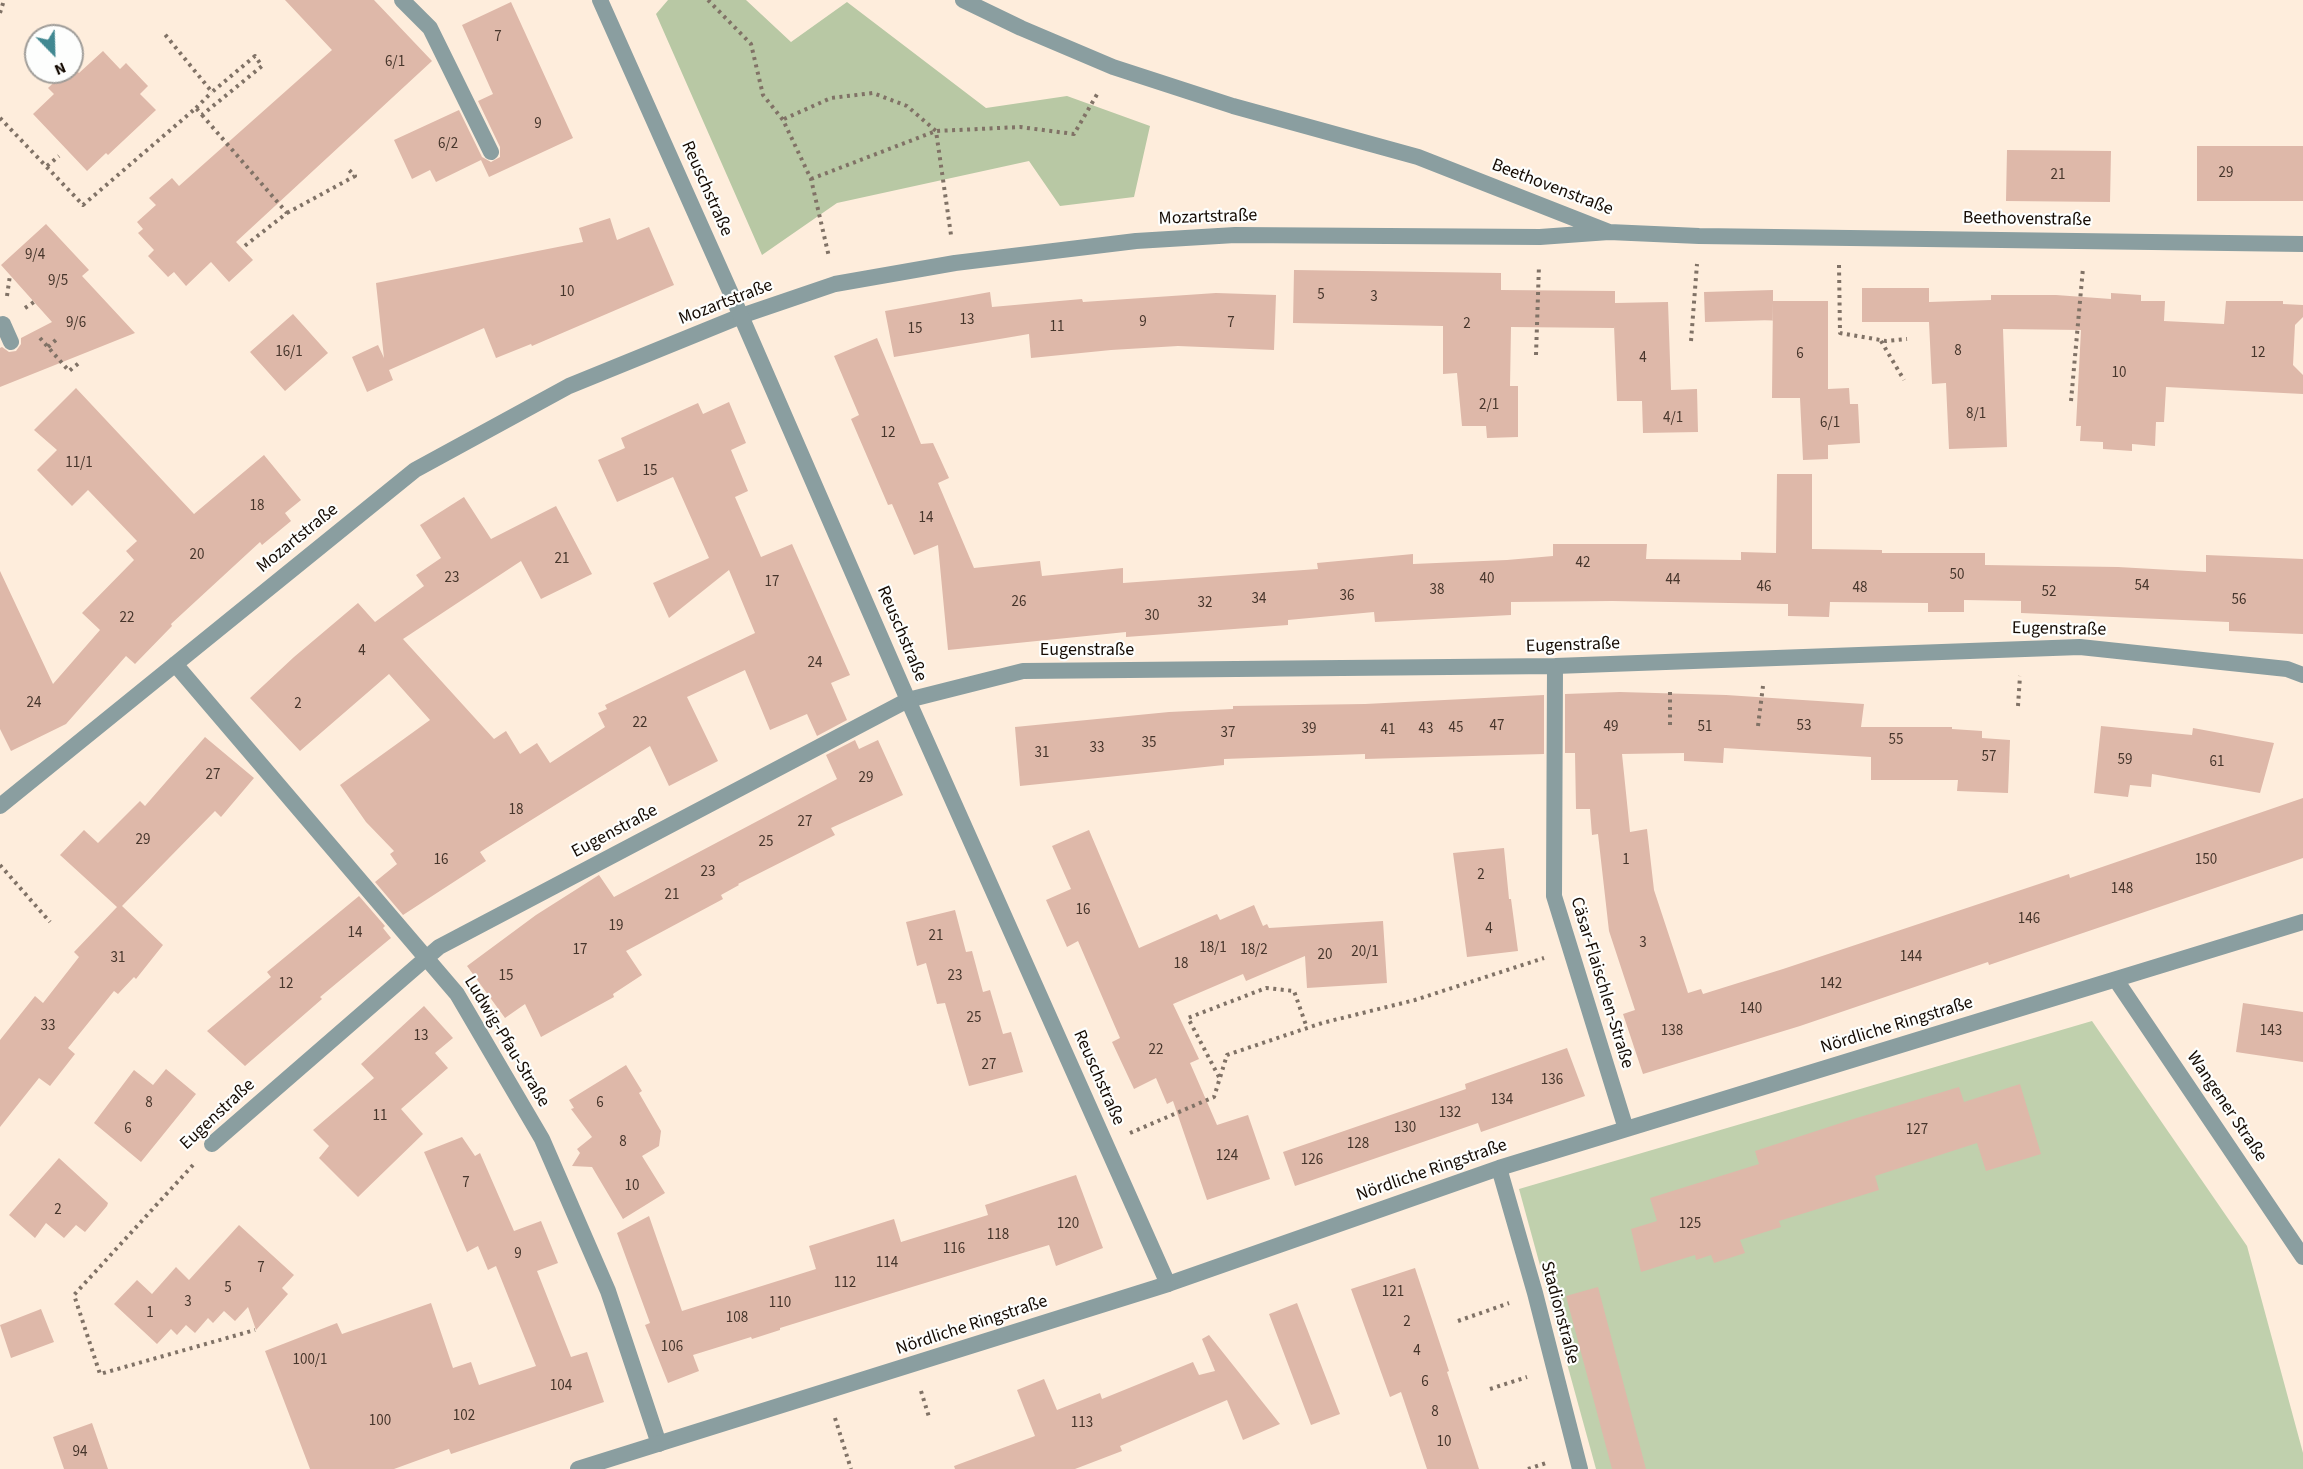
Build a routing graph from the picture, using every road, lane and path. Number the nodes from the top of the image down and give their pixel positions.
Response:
1 (4, 0) edge
2 (402, 0) edge
3 (600, 0) edge
4 (708, 0) edge
5 (963, 0) edge
6 (0, 13) edge
7 (163, 32) dead end
8 (1113, 66) junction
9 (212, 92) junction
10 (196, 108) junction
11 (202, 115) junction
12 (0, 117) edge
13 (783, 120) junction
14 (936, 131) junction
15 (491, 152) dead end
16 (59, 156) dead end
17 (47, 166) junction
18 (347, 168) dead end
19 (811, 179) junction
20 (287, 213) junction
21 (1609, 231) junction
22 (1699, 236) junction
23 (1540, 237) junction
24 (1838, 237) junction
25 (2086, 241) junction
26 (2303, 244) edge
27 (242, 248) dead end
28 (955, 263) junction
29 (835, 284) junction
30 (741, 316) junction
31 (2, 325) edge
32 (57, 339) dead end
33 (1907, 339) dead end
34 (1880, 340) junction
35 (12, 342) dead end
36 (1691, 342) dead end
37 (48, 347) junction
38 (1536, 355) dead end
39 (79, 363) dead end
40 (1904, 380) dead end
41 (2071, 401) dead end
42 (1766, 659) junction
43 (1670, 662) junction
44 (175, 664) junction
45 (1555, 666) junction
46 (2303, 675) edge
47 (908, 700) junction
48 (1670, 725) dead end
49 (1758, 726) dead end
50 (0, 807) edge
51 (0, 865) edge
52 (2303, 921) edge
53 (50, 922) dead end
54 (1570, 950) junction
55 (427, 958) junction
56 (2116, 980) junction
57 (1307, 1028) junction
58 (1220, 1078) junction
59 (1626, 1129) junction
60 (1105, 1143) junction
61 (212, 1144) joint
62 (1499, 1168) junction
63 (2303, 1257) edge
64 (1167, 1284) junction
65 (1535, 1293) junction
66 (1458, 1322) dead end
67 (255, 1330) dead end
68 (1554, 1369) junction
69 (1490, 1389) dead end
70 (826, 1392) junction
71 (659, 1444) junction
72 (578, 1469) edge
73 (851, 1469) edge
74 (1580, 1469) edge

1 - 6 path
2 - 15 street
3 - 30 street, Reuschstraße
4 - 13 path
5 - 8 street, Beethovenstraße
7 - 9 path
8 - 14 path
8 - 21 street, Beethovenstraße
9 - 10 path
9 - 11 path
10 - 11 path
10 - 17 path
11 - 20 path
12 - 17 path
13 - 14 path
13 - 19 path
14 - 19 path
14 - 28 path
16 - 17 path
18 - 20 path
19 - 29 path
20 - 27 path
21 - 22 street, Beethovenstraße
21 - 23 street, Mozartstraße
22 - 24 street, Beethovenstraße
22 - 36 path
23 - 28 street, Mozartstraße
23 - 38 path
24 - 25 street, Beethovenstraße
24 - 34 path
25 - 26 street, Beethovenstraße
25 - 41 path
28 - 29 street, Mozartstraße
29 - 30 street, Mozartstraße
30 - 44 street, Mozartstraße
30 - 47 street, Reuschstraße
31 - 35 street
31 - 37 path
32 - 37 path
33 - 34 path
34 - 40 path
37 - 39 path
42 - 43 street, Eugenstraße
42 - 46 street, Eugenstraße
42 - 49 path
43 - 45 street, Eugenstraße
43 - 48 path
44 - 50 street, Mozartstraße
44 - 55 street, Ludwig-Pfau-Straße
45 - 47 street, Eugenstraße
45 - 54 street, Cäsar-Flaischlen-Straße
47 - 55 street, Eugenstraße
47 - 60 street, Reuschstraße
51 - 53 path
52 - 56 street, Nördliche Ringstraße
54 - 57 path
54 - 59 street, Cäsar-Flaischlen-Straße
55 - 61 street, Eugenstraße
55 - 71 street, Ludwig-Pfau-Straße
56 - 59 street, Nördliche Ringstraße
56 - 63 street, Wangener Straße
57 - 58 path
57 - 58 path
58 - 60 path
59 - 62 street, Nördliche Ringstraße
60 - 64 street, Reuschstraße
61 - 67 path, Eugenstraße
62 - 64 street, Nördliche Ringstraße
62 - 65 street, Stadionstraße
64 - 70 street, Nördliche Ringstraße
65 - 66 path
65 - 68 street, Stadionstraße
68 - 69 path
68 - 74 street, Stadionstraße
70 - 71 street, Nördliche Ringstraße
70 - 73 path
71 - 72 street, Nördliche Ringstraße

